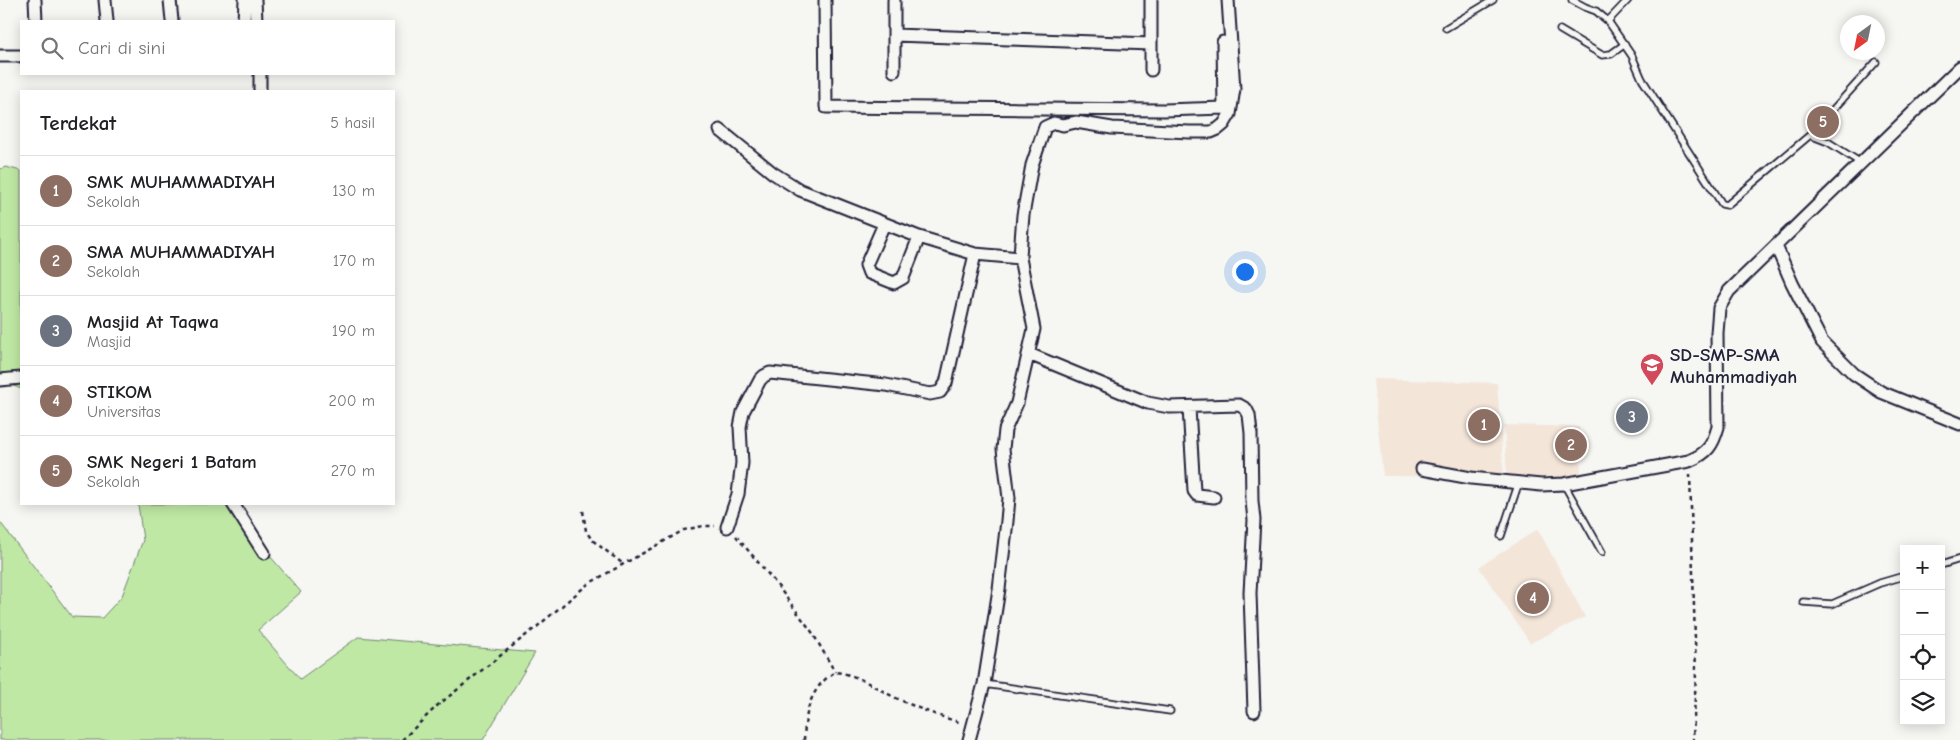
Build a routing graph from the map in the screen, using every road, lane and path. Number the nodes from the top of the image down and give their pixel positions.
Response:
1 (35, 0) edge
2 (106, 0) edge
3 (170, 0) edge
4 (245, 0) edge
5 (254, 0) edge
6 (825, 0) edge
7 (894, 0) edge
8 (1151, 0) edge
9 (1223, 0) edge
10 (1228, 0) edge
11 (1493, 0) edge
12 (1572, 0) edge
13 (1628, 0) edge
14 (36, 20) edge
15 (107, 20) edge
16 (172, 20) edge
17 (244, 20) edge
18 (256, 20) edge
19 (1608, 21) junction
20 (1446, 28) dead end
21 (1560, 30) dead end
22 (894, 35) junction
23 (1151, 44) junction
24 (1625, 44) junction
25 (0, 56) edge
26 (20, 56) edge
27 (1876, 62) dead end
28 (1960, 67) edge
29 (894, 70) dead end
30 (1151, 70) dead end
31 (260, 75) edge
32 (260, 90) edge
33 (720, 130) dead end
34 (1810, 135) junction
35 (1862, 163) junction
36 (884, 224) junction
37 (920, 237) junction
38 (1776, 246) junction
39 (975, 254) junction
40 (1020, 258) junction
41 (1029, 354) junction
42 (20, 378) edge
43 (0, 380) edge
44 (1189, 408) junction
45 (1960, 424) edge
46 (1690, 461) junction
47 (1422, 470) dead end
48 (1519, 482) junction
49 (1564, 484) junction
50 (1214, 497) dead end
51 (234, 505) edge
52 (583, 511) dead end
53 (727, 527) junction
54 (1501, 536) dead end
55 (1602, 552) dead end
56 (264, 553) dead end
57 (1960, 559) edge
58 (622, 563) junction
59 (1945, 564) edge
60 (1900, 577) edge
61 (1803, 602) dead end
62 (834, 672) junction
63 (984, 684) junction
64 (1254, 710) dead end
65 (1170, 711) dead end
66 (974, 726) junction
67 (402, 740) edge
68 (804, 740) edge
69 (969, 740) edge
70 (1693, 740) edge

1 - 14 street
2 - 15 street
3 - 16 street
4 - 17 street
5 - 18 street
6 - 9 street
7 - 22 street
8 - 23 street
10 - 40 street
11 - 20 lane
12 - 19 lane
13 - 19 lane
19 - 24 lane
21 - 24 lane
22 - 23 street
22 - 29 street
23 - 30 street
24 - 34 lane
25 - 26 street
27 - 34 lane
28 - 35 street
31 - 32 street
33 - 36 street
34 - 35 lane
35 - 38 street
36 - 37 street
36 - 37 street
37 - 39 street
38 - 45 street
38 - 46 street
39 - 40 street
39 - 53 street
40 - 41 street
41 - 44 street
41 - 63 street
42 - 43 street
44 - 50 street
44 - 64 street
46 - 49 street
46 - 70 path
47 - 48 street
48 - 49 street
48 - 54 lane
49 - 55 lane
51 - 56 street
52 - 58 path
53 - 58 path
53 - 62 path
57 - 59 lane
58 - 67 path
60 - 61 lane
62 - 66 path
62 - 68 path
63 - 65 lane
63 - 66 street
66 - 69 street

